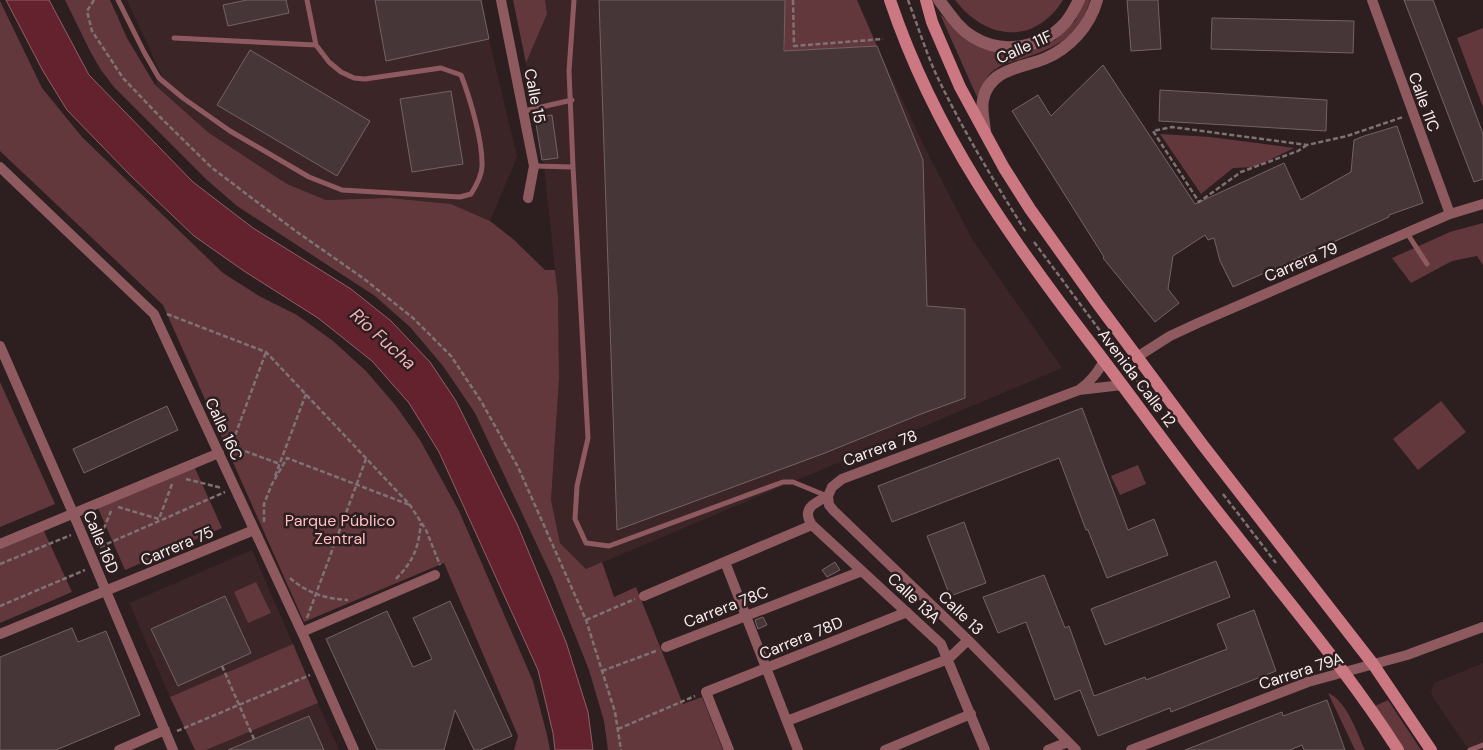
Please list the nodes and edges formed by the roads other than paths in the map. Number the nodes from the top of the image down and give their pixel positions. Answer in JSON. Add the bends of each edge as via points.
{"nodes":[{"id":1,"x":118,"y":0,"type":"edge"},
{"id":2,"x":307,"y":0,"type":"edge"},
{"id":3,"x":501,"y":0,"type":"edge"},
{"id":4,"x":574,"y":0,"type":"edge"},
{"id":5,"x":890,"y":0,"type":"edge"},
{"id":6,"x":926,"y":0,"type":"edge"},
{"id":7,"x":939,"y":0,"type":"edge"},
{"id":8,"x":1079,"y":0,"type":"edge"},
{"id":9,"x":1097,"y":0,"type":"edge"},
{"id":10,"x":1372,"y":0,"type":"edge"},
{"id":11,"x":174,"y":38,"type":"dead end"},
{"id":12,"x":316,"y":45,"type":"junction"},
{"id":13,"x":572,"y":100,"type":"junction"},
{"id":14,"x":523,"y":111,"type":"junction"},
{"id":15,"x":984,"y":131,"type":"junction"},
{"id":16,"x":534,"y":166,"type":"junction"},
{"id":17,"x":0,"y":167,"type":"edge"},
{"id":18,"x":573,"y":167,"type":"junction"},
{"id":19,"x":528,"y":198,"type":"dead end"},
{"id":20,"x":1483,"y":204,"type":"edge"},
{"id":21,"x":1450,"y":214,"type":"junction"},
{"id":22,"x":1407,"y":233,"type":"junction"},
{"id":23,"x":1427,"y":264,"type":"dead end"},
{"id":24,"x":1,"y":353,"type":"edge"},
{"id":25,"x":1137,"y":357,"type":"junction"},
{"id":26,"x":1104,"y":360,"type":"junction"},
{"id":27,"x":1122,"y":385,"type":"junction"},
{"id":28,"x":1079,"y":390,"type":"junction"},
{"id":29,"x":224,"y":453,"type":"junction"},
{"id":30,"x":828,"y":496,"type":"junction"},
{"id":31,"x":73,"y":513,"type":"junction"},
{"id":32,"x":812,"y":525,"type":"junction"},
{"id":33,"x":259,"y":528,"type":"junction"},
{"id":34,"x":0,"y":544,"type":"edge"},
{"id":35,"x":725,"y":562,"type":"junction"},
{"id":36,"x":438,"y":571,"type":"road end"},
{"id":37,"x":862,"y":571,"type":"junction"},
{"id":38,"x":106,"y":592,"type":"junction"},
{"id":39,"x":644,"y":596,"type":"road end"},
{"id":40,"x":907,"y":612,"type":"junction"},
{"id":41,"x":746,"y":616,"type":"junction"},
{"id":42,"x":1483,"y":627,"type":"edge"},
{"id":43,"x":302,"y":632,"type":"junction"},
{"id":44,"x":0,"y":634,"type":"edge"},
{"id":45,"x":968,"y":640,"type":"junction"},
{"id":46,"x":666,"y":646,"type":"road end"},
{"id":47,"x":948,"y":659,"type":"junction"},
{"id":48,"x":1373,"y":664,"type":"junction"},
{"id":49,"x":766,"y":668,"type":"junction"},
{"id":50,"x":1343,"y":672,"type":"junction"},
{"id":51,"x":971,"y":714,"type":"junction"},
{"id":52,"x":787,"y":721,"type":"junction"},
{"id":53,"x":165,"y":730,"type":"junction"},
{"id":54,"x":1068,"y":742,"type":"junction"},
{"id":55,"x":1483,"y":745,"type":"edge"},
{"id":56,"x":1051,"y":749,"type":"edge"},
{"id":57,"x":118,"y":750,"type":"edge"},
{"id":58,"x":173,"y":750,"type":"edge"},
{"id":59,"x":354,"y":750,"type":"edge"},
{"id":60,"x":729,"y":750,"type":"edge"},
{"id":61,"x":798,"y":750,"type":"edge"},
{"id":62,"x":884,"y":750,"type":"edge"},
{"id":63,"x":985,"y":750,"type":"edge"},
{"id":64,"x":1076,"y":750,"type":"edge"},
{"id":65,"x":1131,"y":750,"type":"edge"},
{"id":66,"x":1398,"y":750,"type":"edge"},
{"id":67,"x":1431,"y":750,"type":"edge"},
{"id":68,"x":1470,"y":750,"type":"edge"}],
"edges":[{"from":1,"to":12,"type":"lane","via":[[159,78],[230,131],[309,177],[342,190],[460,197],[471,194],[482,166],[481,150],[470,98],[461,75],[441,68],[354,78],[329,62]]},
{"from":2,"to":12,"type":"lane"},
{"from":3,"to":14,"type":"street","name":"Calle 15"},
{"from":4,"to":13,"type":"lane","via":[[569,70]]},
{"from":5,"to":26,"type":"main road","name":"Avenida Calle 12","via":[[921,79],[966,166],[1032,266]]},
{"from":6,"to":15,"type":"main road","name":"Avenida Calle 12","via":[[949,65]]},
{"from":7,"to":8,"type":"street","name":"Calle 11F","via":[[959,26],[973,37],[1007,48],[1038,42],[1052,35],[1065,24]]},
{"from":9,"to":15,"type":"street","name":"Calle 11F","via":[[1078,35],[1064,47],[1044,59],[1007,70],[996,79],[983,100]]},
{"from":10,"to":21,"type":"street","name":"Calle 11C"},
{"from":11,"to":12,"type":"lane"},
{"from":13,"to":14,"type":"lane"},
{"from":13,"to":18,"type":"lane"},
{"from":14,"to":16,"type":"street","name":"Calle 15"},
{"from":15,"to":25,"type":"main road","name":"Avenida Calle 12","via":[[1030,209]]},
{"from":16,"to":18,"type":"lane"},
{"from":16,"to":19,"type":"street","name":"Calle 15"},
{"from":17,"to":29,"type":"street","name":"Calle 16C","via":[[154,314]]},
{"from":18,"to":30,"type":"lane","via":[[588,438],[577,486],[575,519],[586,543],[609,546],[783,482],[793,482]]},
{"from":20,"to":21,"type":"street","name":"Carrera 79"},
{"from":21,"to":22,"type":"street","name":"Carrera 79"},
{"from":22,"to":23,"type":"lane"},
{"from":22,"to":25,"type":"street","name":"Carrera 79","via":[[1183,329]]},
{"from":24,"to":31,"type":"street","name":"Calle 16D"},
{"from":25,"to":48,"type":"main road","name":"Avenida Calle 12"},
{"from":26,"to":27,"type":"main road","name":"Avenida Calle 12"},
{"from":26,"to":28,"type":"street","name":"Carrera 78","via":[[1093,378]]},
{"from":27,"to":28,"type":"street","name":"Carrera 78"},
{"from":27,"to":50,"type":"main road","name":"Avenida Calle 12"},
{"from":28,"to":30,"type":"street","name":"Carrera 78","via":[[842,479],[832,486]]},
{"from":29,"to":31,"type":"street"},
{"from":29,"to":33,"type":"street","name":"Calle 16C"},
{"from":30,"to":32,"type":"street","via":[[815,502],[808,511],[807,518]]},
{"from":30,"to":45,"type":"street","name":"Calle 13","via":[[834,511]]},
{"from":31,"to":34,"type":"street"},
{"from":31,"to":38,"type":"street","name":"Calle 16D"},
{"from":32,"to":35,"type":"street"},
{"from":32,"to":37,"type":"street","name":"Calle 13A"},
{"from":33,"to":38,"type":"street","name":"Carrera 75"},
{"from":33,"to":43,"type":"street","name":"Calle 16C"},
{"from":35,"to":39,"type":"street"},
{"from":35,"to":41,"type":"street"},
{"from":36,"to":43,"type":"street"},
{"from":37,"to":40,"type":"street","name":"Calle 13A"},
{"from":37,"to":41,"type":"street","name":"Carrera 78C"},
{"from":38,"to":44,"type":"street","name":"Carrera 75"},
{"from":38,"to":53,"type":"street","name":"Calle 16D"},
{"from":40,"to":47,"type":"street","name":"Calle 13A","via":[[941,644]]},
{"from":40,"to":49,"type":"street","name":"Carrera 78D"},
{"from":41,"to":46,"type":"street","name":"Carrera 78C"},
{"from":41,"to":49,"type":"street"},
{"from":42,"to":48,"type":"street","name":"Carrera 79A"},
{"from":43,"to":59,"type":"street","name":"Calle 16C"},
{"from":45,"to":47,"type":"street"},
{"from":45,"to":54,"type":"street","name":"Calle 13"},
{"from":47,"to":51,"type":"street","name":"Calle 13A"},
{"from":47,"to":52,"type":"street"},
{"from":48,"to":50,"type":"street","name":"Carrera 79A"},
{"from":48,"to":67,"type":"main road","name":"Avenida Calle 12"},
{"from":49,"to":52,"type":"street"},
{"from":49,"to":60,"type":"street","name":"Carrera 78D","via":[[706,692]]},
{"from":50,"to":65,"type":"street","name":"Carrera 79A","via":[[1308,682]]},
{"from":50,"to":66,"type":"main road","name":"Avenida Calle 12"},
{"from":51,"to":62,"type":"street"},
{"from":51,"to":63,"type":"street","name":"Calle 13A"},
{"from":52,"to":61,"type":"street"},
{"from":53,"to":57,"type":"street"},
{"from":53,"to":58,"type":"street","name":"Calle 16D"},
{"from":54,"to":56,"type":"street"},
{"from":54,"to":64,"type":"street","name":"Calle 13"},
{"from":55,"to":68,"type":"lane"}]}
